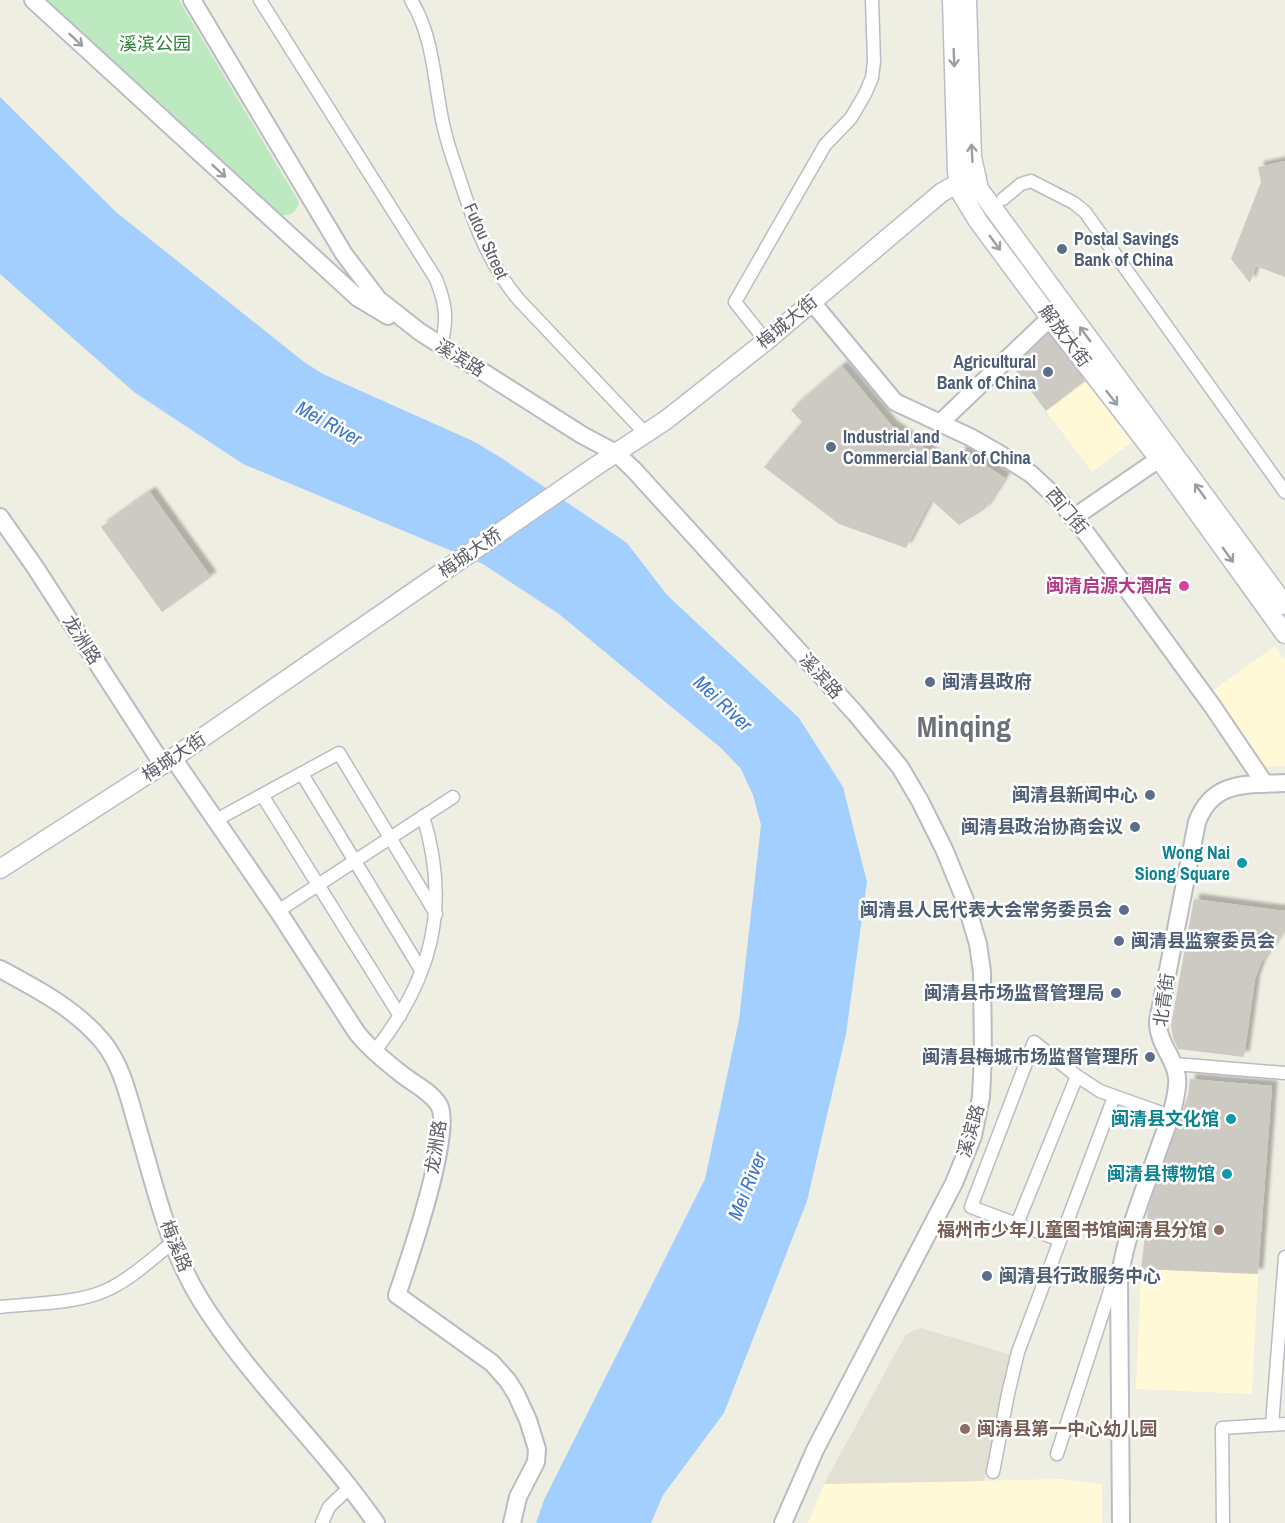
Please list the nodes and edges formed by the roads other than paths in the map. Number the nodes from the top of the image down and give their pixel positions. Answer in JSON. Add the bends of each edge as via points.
{"nodes":[{"id":1,"x":33,"y":0,"type":"edge"},
{"id":2,"x":192,"y":0,"type":"edge"},
{"id":3,"x":260,"y":0,"type":"edge"},
{"id":4,"x":411,"y":0,"type":"edge"},
{"id":5,"x":872,"y":0,"type":"edge"},
{"id":6,"x":952,"y":0,"type":"edge"},
{"id":7,"x":967,"y":0,"type":"edge"},
{"id":8,"x":967,"y":182,"type":"junction"},
{"id":9,"x":1003,"y":199,"type":"dead end"},
{"id":10,"x":811,"y":301,"type":"junction"},
{"id":11,"x":1050,"y":318,"type":"junction"},
{"id":12,"x":420,"y":333,"type":"junction"},
{"id":13,"x":766,"y":341,"type":"junction"},
{"id":14,"x":441,"y":346,"type":"junction"},
{"id":15,"x":940,"y":423,"type":"junction"},
{"id":16,"x":646,"y":434,"type":"junction"},
{"id":17,"x":616,"y":453,"type":"junction"},
{"id":18,"x":1159,"y":459,"type":"junction"},
{"id":19,"x":596,"y":466,"type":"joint"},
{"id":20,"x":1285,"y":492,"type":"edge"},
{"id":21,"x":0,"y":517,"type":"edge"},
{"id":22,"x":1073,"y":518,"type":"junction"},
{"id":23,"x":1285,"y":605,"type":"edge"},
{"id":24,"x":1285,"y":634,"type":"edge"},
{"id":25,"x":345,"y":640,"type":"joint"},
{"id":26,"x":168,"y":762,"type":"junction"},
{"id":27,"x":302,"y":774,"type":"junction"},
{"id":28,"x":1285,"y":783,"type":"edge"},
{"id":29,"x":1265,"y":784,"type":"junction"},
{"id":30,"x":261,"y":795,"type":"junction"},
{"id":31,"x":453,"y":797,"type":"dead end"},
{"id":32,"x":423,"y":816,"type":"junction"},
{"id":33,"x":216,"y":820,"type":"junction"},
{"id":34,"x":391,"y":837,"type":"junction"},
{"id":35,"x":355,"y":860,"type":"junction"},
{"id":36,"x":0,"y":869,"type":"edge"},
{"id":37,"x":317,"y":885,"type":"junction"},
{"id":38,"x":278,"y":911,"type":"junction"},
{"id":39,"x":436,"y":914,"type":"junction"},
{"id":40,"x":0,"y":969,"type":"edge"},
{"id":41,"x":422,"y":970,"type":"junction"},
{"id":42,"x":400,"y":1016,"type":"junction"},
{"id":43,"x":374,"y":1052,"type":"junction"},
{"id":44,"x":1175,"y":1064,"type":"junction"},
{"id":45,"x":1285,"y":1073,"type":"edge"},
{"id":46,"x":1077,"y":1076,"type":"junction"},
{"id":47,"x":1113,"y":1097,"type":"junction"},
{"id":48,"x":1170,"y":1116,"type":"junction"},
{"id":49,"x":1017,"y":1224,"type":"junction"},
{"id":50,"x":1060,"y":1240,"type":"junction"},
{"id":51,"x":172,"y":1243,"type":"junction"},
{"id":52,"x":1125,"y":1245,"type":"junction"},
{"id":53,"x":1285,"y":1257,"type":"edge"},
{"id":54,"x":0,"y":1307,"type":"edge"},
{"id":55,"x":1285,"y":1424,"type":"edge"},
{"id":56,"x":1272,"y":1425,"type":"junction"},
{"id":57,"x":1057,"y":1454,"type":"dead end"},
{"id":58,"x":993,"y":1472,"type":"dead end"},
{"id":59,"x":350,"y":1487,"type":"junction"},
{"id":60,"x":322,"y":1523,"type":"edge"},
{"id":61,"x":376,"y":1523,"type":"edge"},
{"id":62,"x":512,"y":1523,"type":"edge"},
{"id":63,"x":783,"y":1523,"type":"edge"},
{"id":64,"x":1121,"y":1523,"type":"edge"},
{"id":65,"x":1223,"y":1523,"type":"edge"}],
"edges":[{"from":1,"to":12,"type":"street","one_way":true,"via":[[358,298]]},
{"from":2,"to":12,"type":"street","name":"溪滨路","via":[[351,263],[378,299]]},
{"from":3,"to":14,"type":"street","via":[[436,279],[446,310]]},
{"from":4,"to":16,"type":"street","name":"Futou Street","via":[[421,15],[447,140],[469,209],[492,262],[519,300]]},
{"from":5,"to":13,"type":"street","via":[[874,61],[865,94],[852,118],[825,145],[735,302]]},
{"from":6,"to":8,"type":"main road","name":"解放大街","one_way":true},
{"from":8,"to":7,"type":"main road","name":"解放大街","one_way":true,"via":[[972,157]]},
{"from":8,"to":10,"type":"main road","name":"梅城大街","via":[[941,193]]},
{"from":8,"to":11,"type":"main road","name":"解放大街","one_way":true,"via":[[961,193],[972,212]]},
{"from":23,"to":8,"type":"main road","name":"解放大街","one_way":true,"via":[[979,189]]},
{"from":9,"to":20,"type":"street","via":[[1031,181],[1085,212]]},
{"from":10,"to":13,"type":"main road","name":"梅城大街"},
{"from":10,"to":15,"type":"street","name":"西门街","via":[[895,402]]},
{"from":11,"to":15,"type":"street"},
{"from":11,"to":18,"type":"main road","name":"解放大街","one_way":true},
{"from":12,"to":14,"type":"street","name":"溪滨路"},
{"from":13,"to":16,"type":"main road","name":"梅城大街"},
{"from":14,"to":17,"type":"street","name":"溪滨路"},
{"from":15,"to":22,"type":"street","name":"西门街","via":[[1031,474]]},
{"from":16,"to":17,"type":"main road","name":"梅城大街"},
{"from":17,"to":19,"type":"main road","name":"梅城大街"},
{"from":17,"to":63,"type":"street","name":"溪滨路","via":[[900,767],[944,849],[978,944],[983,1055],[981,1097],[973,1136],[939,1213],[815,1450]]},
{"from":18,"to":22,"type":"street"},
{"from":18,"to":24,"type":"main road","name":"解放大街","one_way":true},
{"from":19,"to":25,"type":"main road","name":"梅城大桥"},
{"from":21,"to":26,"type":"street","name":"龙洲路"},
{"from":22,"to":29,"type":"street","name":"西门街"},
{"from":25,"to":26,"type":"main road","name":"梅城大街"},
{"from":26,"to":33,"type":"street","name":"龙洲路"},
{"from":26,"to":36,"type":"main road","name":"梅城大街"},
{"from":27,"to":30,"type":"street"},
{"from":27,"to":34,"type":"street","via":[[339,753]]},
{"from":27,"to":35,"type":"street"},
{"from":28,"to":29,"type":"street","name":"北青街"},
{"from":29,"to":44,"type":"street","name":"北青街","via":[[1218,792],[1208,800],[1197,822],[1158,1021],[1160,1040]]},
{"from":30,"to":33,"type":"street"},
{"from":30,"to":37,"type":"street"},
{"from":31,"to":32,"type":"street"},
{"from":32,"to":34,"type":"street"},
{"from":32,"to":39,"type":"street","via":[[434,860]]},
{"from":33,"to":38,"type":"street","name":"龙洲路"},
{"from":34,"to":35,"type":"street"},
{"from":34,"to":39,"type":"street"},
{"from":35,"to":37,"type":"street"},
{"from":35,"to":41,"type":"street"},
{"from":37,"to":38,"type":"street"},
{"from":37,"to":42,"type":"street"},
{"from":38,"to":43,"type":"street","name":"龙洲路","via":[[357,1033]]},
{"from":39,"to":41,"type":"street"},
{"from":40,"to":51,"type":"street","name":"梅溪路","via":[[64,1007],[111,1053],[124,1083]]},
{"from":41,"to":42,"type":"street"},
{"from":42,"to":43,"type":"street"},
{"from":43,"to":62,"type":"street","name":"龙洲路","via":[[432,1096],[443,1115],[438,1152],[397,1295],[492,1363],[516,1394],[537,1449],[536,1462],[518,1497]]},
{"from":44,"to":45,"type":"street"},
{"from":44,"to":48,"type":"street","name":"北青街","via":[[1178,1085]]},
{"from":46,"to":47,"type":"street"},
{"from":46,"to":49,"type":"street"},
{"from":46,"to":49,"type":"street","via":[[1034,1042],[971,1207]]},
{"from":47,"to":48,"type":"street"},
{"from":47,"to":50,"type":"street"},
{"from":48,"to":52,"type":"street","name":"北青街"},
{"from":49,"to":50,"type":"street"},
{"from":50,"to":58,"type":"street","via":[[1014,1365]]},
{"from":51,"to":54,"type":"street","via":[[98,1294]]},
{"from":51,"to":59,"type":"street","name":"梅溪路","via":[[199,1297],[233,1348]]},
{"from":52,"to":57,"type":"street"},
{"from":52,"to":64,"type":"street","name":"北青街","via":[[1118,1301]]},
{"from":53,"to":56,"type":"street"},
{"from":55,"to":56,"type":"street"},
{"from":56,"to":65,"type":"street","via":[[1222,1428]]},
{"from":59,"to":60,"type":"street","via":[[329,1507]]},
{"from":59,"to":61,"type":"street","name":"梅溪路"}]}
